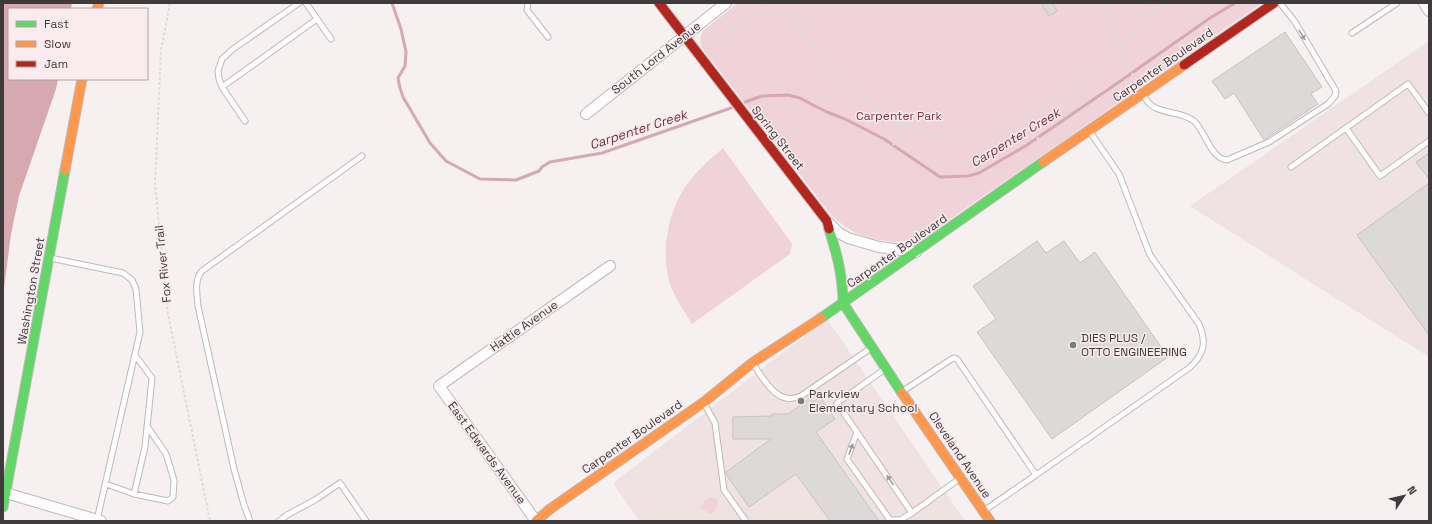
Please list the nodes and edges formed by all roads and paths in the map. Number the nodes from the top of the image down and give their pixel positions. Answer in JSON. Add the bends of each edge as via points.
{"nodes":[{"id":1,"x":170,"y":3,"type":"edge"},
{"id":2,"x":299,"y":3,"type":"edge"},
{"id":3,"x":306,"y":3,"type":"edge"},
{"id":4,"x":528,"y":3,"type":"edge"},
{"id":5,"x":659,"y":3,"type":"edge"},
{"id":6,"x":726,"y":3,"type":"edge"},
{"id":7,"x":778,"y":3,"type":"edge"},
{"id":8,"x":789,"y":3,"type":"edge"},
{"id":9,"x":1106,"y":3,"type":"edge"},
{"id":10,"x":1165,"y":3,"type":"edge"},
{"id":11,"x":1274,"y":3,"type":"edge"},
{"id":12,"x":1280,"y":3,"type":"edge"},
{"id":13,"x":1397,"y":3,"type":"edge"},
{"id":14,"x":1424,"y":3,"type":"edge"},
{"id":15,"x":1148,"y":6,"type":"dead end"},
{"id":16,"x":1429,"y":11,"type":"edge"},
{"id":17,"x":1153,"y":12,"type":"junction"},
{"id":18,"x":317,"y":19,"type":"junction"},
{"id":19,"x":1352,"y":33,"type":"dead end"},
{"id":20,"x":684,"y":36,"type":"junction"},
{"id":21,"x":548,"y":37,"type":"dead end"},
{"id":22,"x":330,"y":39,"type":"dead end"},
{"id":23,"x":1120,"y":47,"type":"junction"},
{"id":24,"x":704,"y":49,"type":"dead end"},
{"id":25,"x":1136,"y":78,"type":"dead end"},
{"id":26,"x":82,"y":80,"type":"edge"},
{"id":27,"x":222,"y":87,"type":"junction"},
{"id":28,"x":1143,"y":94,"type":"junction"},
{"id":29,"x":1429,"y":113,"type":"edge"},
{"id":30,"x":586,"y":114,"type":"dead end"},
{"id":31,"x":1024,"y":116,"type":"junction"},
{"id":32,"x":245,"y":121,"type":"dead end"},
{"id":33,"x":906,"y":124,"type":"junction"},
{"id":34,"x":1346,"y":128,"type":"junction"},
{"id":35,"x":1089,"y":130,"type":"junction"},
{"id":36,"x":1429,"y":141,"type":"edge"},
{"id":37,"x":1042,"y":145,"type":"dead end"},
{"id":38,"x":888,"y":154,"type":"dead end"},
{"id":39,"x":362,"y":156,"type":"dead end"},
{"id":40,"x":1291,"y":167,"type":"dead end"},
{"id":41,"x":827,"y":221,"type":"junction"},
{"id":42,"x":916,"y":252,"type":"junction"},
{"id":43,"x":49,"y":258,"type":"junction"},
{"id":44,"x":610,"y":266,"type":"dead end"},
{"id":45,"x":843,"y":303,"type":"junction"},
{"id":46,"x":872,"y":347,"type":"junction"},
{"id":47,"x":135,"y":355,"type":"junction"},
{"id":48,"x":752,"y":363,"type":"junction"},
{"id":49,"x":886,"y":368,"type":"junction"},
{"id":50,"x":439,"y":386,"type":"joint"},
{"id":51,"x":902,"y":391,"type":"junction"},
{"id":52,"x":704,"y":402,"type":"junction"},
{"id":53,"x":147,"y":426,"type":"junction"},
{"id":54,"x":857,"y":432,"type":"junction"},
{"id":55,"x":1036,"y":475,"type":"junction"},
{"id":56,"x":960,"y":478,"type":"junction"},
{"id":57,"x":106,"y":484,"type":"junction"},
{"id":58,"x":6,"y":493,"type":"junction"},
{"id":59,"x":134,"y":494,"type":"junction"},
{"id":60,"x":3,"y":507,"type":"edge"},
{"id":61,"x":984,"y":512,"type":"junction"},
{"id":62,"x":912,"y":513,"type":"junction"},
{"id":63,"x":99,"y":520,"type":"edge"},
{"id":64,"x":210,"y":521,"type":"edge"},
{"id":65,"x":250,"y":521,"type":"edge"},
{"id":66,"x":279,"y":521,"type":"edge"},
{"id":67,"x":366,"y":521,"type":"edge"},
{"id":68,"x":536,"y":521,"type":"edge"},
{"id":69,"x":746,"y":521,"type":"edge"},
{"id":70,"x":990,"y":521,"type":"edge"}],
"edges":[{"from":1,"to":64,"type":"path","name":"Fox River Trail","via":[[161,51],[155,184],[168,314]]},
{"from":2,"to":27,"type":"lane","via":[[222,59],[218,71]]},
{"from":3,"to":18,"type":"lane"},
{"from":4,"to":21,"type":"lane","via":[[527,10]]},
{"from":5,"to":20,"type":"street","name":"Spring Street"},
{"from":6,"to":20,"type":"street","name":"South Lord Avenue"},
{"from":7,"to":24,"type":"path","via":[[756,14]]},
{"from":8,"to":33,"type":"path","via":[[795,21],[832,69],[864,98]]},
{"from":9,"to":23,"type":"path"},
{"from":10,"to":17,"type":"path"},
{"from":11,"to":28,"type":"street","name":"Carpenter Boulevard"},
{"from":12,"to":28,"type":"lane","one_way":true,"via":[[1295,22],[1336,91],[1328,104],[1270,142],[1223,160],[1216,155],[1190,118],[1155,108]]},
{"from":13,"to":19,"type":"lane"},
{"from":14,"to":16,"type":"street"},
{"from":15,"to":17,"type":"path"},
{"from":17,"to":23,"type":"path"},
{"from":18,"to":22,"type":"lane"},
{"from":18,"to":27,"type":"lane"},
{"from":20,"to":30,"type":"street","name":"South Lord Avenue"},
{"from":20,"to":41,"type":"street","name":"Spring Street"},
{"from":23,"to":25,"type":"path"},
{"from":23,"to":31,"type":"path","via":[[1078,83]]},
{"from":26,"to":43,"type":"street","name":"Washington Street"},
{"from":27,"to":32,"type":"lane"},
{"from":28,"to":35,"type":"street","name":"Carpenter Boulevard"},
{"from":29,"to":34,"type":"lane","via":[[1408,84]]},
{"from":31,"to":33,"type":"path","via":[[983,134],[961,138],[945,138]]},
{"from":31,"to":37,"type":"path"},
{"from":33,"to":38,"type":"path"},
{"from":34,"to":36,"type":"lane","via":[[1380,176]]},
{"from":34,"to":40,"type":"lane"},
{"from":35,"to":42,"type":"street","name":"Carpenter Boulevard"},
{"from":35,"to":55,"type":"lane","via":[[1119,174],[1150,254],[1199,324],[1204,342],[1202,353],[1189,368]]},
{"from":39,"to":65,"type":"lane","via":[[202,271],[198,277],[198,306],[234,469]]},
{"from":41,"to":42,"type":"street","via":[[848,238]]},
{"from":41,"to":45,"type":"street","name":"Spring Street","via":[[838,258]]},
{"from":42,"to":45,"type":"street","name":"Carpenter Boulevard"},
{"from":43,"to":47,"type":"lane","via":[[123,273],[132,280],[136,289],[140,332]]},
{"from":43,"to":58,"type":"street","name":"Washington Street"},
{"from":44,"to":50,"type":"street","name":"Hattie Avenue"},
{"from":45,"to":46,"type":"street","name":"Cleveland Avenue"},
{"from":45,"to":48,"type":"street","name":"Carpenter Boulevard"},
{"from":46,"to":48,"type":"lane","via":[[800,396],[790,399],[776,394]]},
{"from":46,"to":49,"type":"street","name":"Cleveland Avenue"},
{"from":47,"to":53,"type":"lane","via":[[152,378]]},
{"from":47,"to":57,"type":"lane"},
{"from":48,"to":52,"type":"street","name":"Carpenter Boulevard"},
{"from":49,"to":51,"type":"street","name":"Cleveland Avenue"},
{"from":49,"to":54,"type":"lane","via":[[837,403]]},
{"from":50,"to":68,"type":"street","name":"East Edwards Avenue"},
{"from":51,"to":55,"type":"lane","via":[[950,360],[958,359]]},
{"from":51,"to":56,"type":"street","name":"Cleveland Avenue"},
{"from":52,"to":68,"type":"street","name":"Carpenter Boulevard"},
{"from":52,"to":69,"type":"lane","via":[[715,423],[724,490]]},
{"from":53,"to":59,"type":"lane"},
{"from":53,"to":59,"type":"lane","via":[[166,454],[174,480],[173,497],[168,501],[161,501]]},
{"from":62,"to":54,"type":"lane","one_way":true},
{"from":62,"to":54,"type":"lane","one_way":true,"via":[[900,520],[890,520],[847,459]]},
{"from":55,"to":61,"type":"lane"},
{"from":56,"to":61,"type":"street","name":"Cleveland Avenue"},
{"from":56,"to":62,"type":"lane"},
{"from":57,"to":59,"type":"lane"},
{"from":57,"to":63,"type":"lane"},
{"from":58,"to":60,"type":"street","name":"Washington Street"},
{"from":58,"to":63,"type":"street"},
{"from":61,"to":70,"type":"street","name":"Cleveland Avenue"},
{"from":66,"to":67,"type":"lane","via":[[340,483]]}]}
